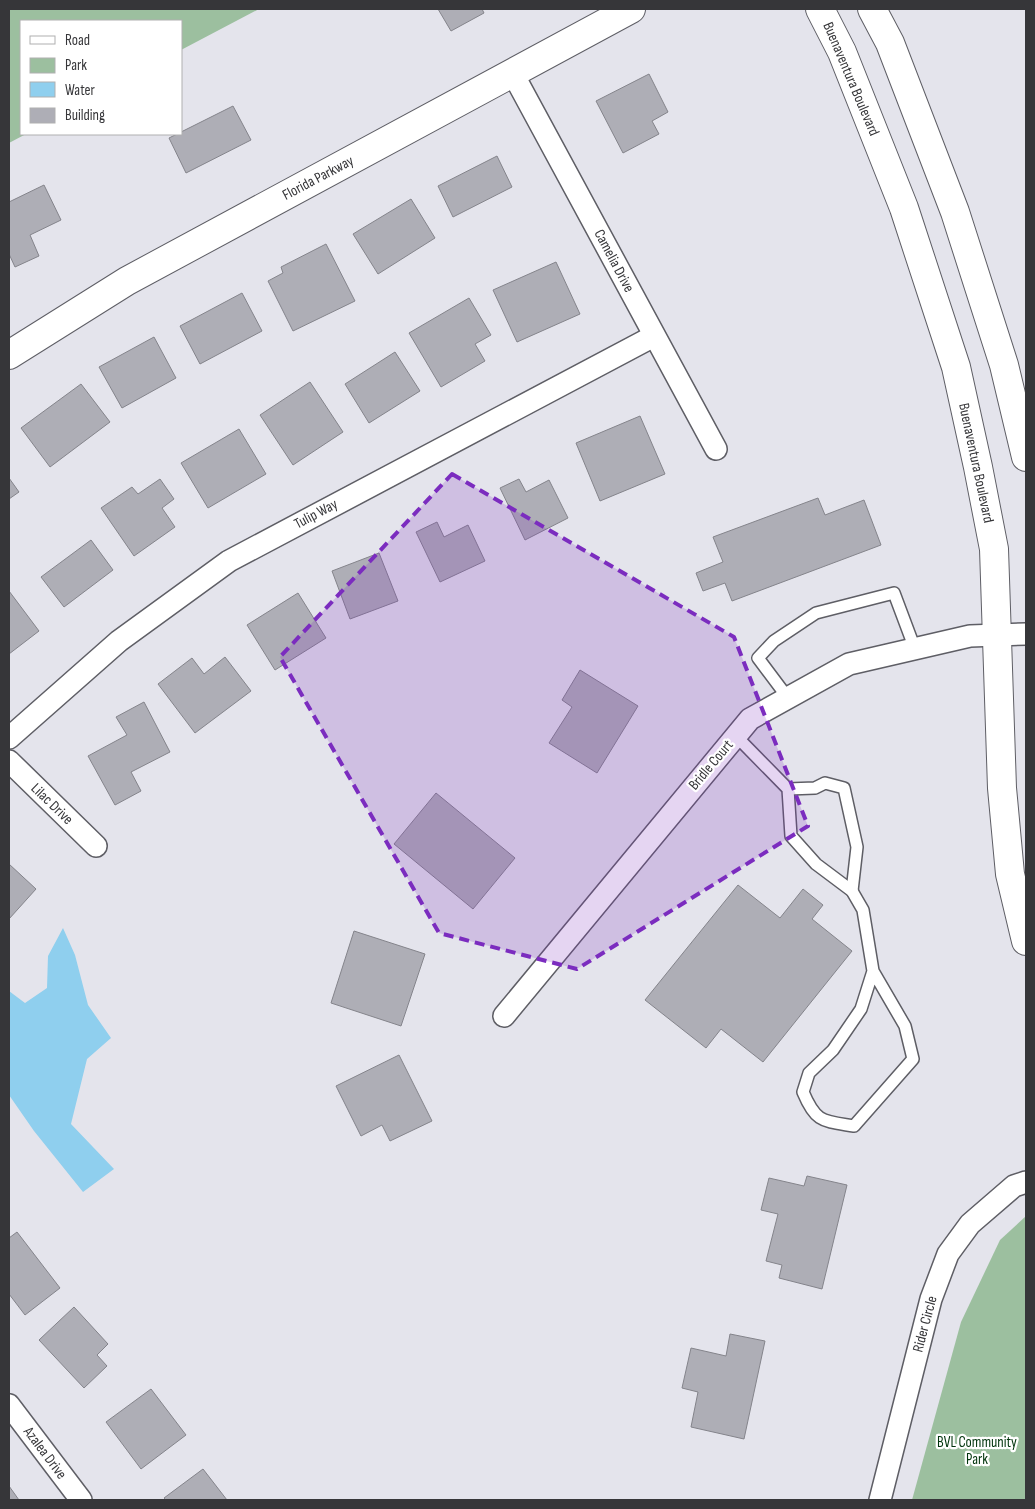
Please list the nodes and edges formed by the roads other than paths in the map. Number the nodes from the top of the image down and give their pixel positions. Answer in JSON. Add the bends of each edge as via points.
{"nodes":[{"id":1,"x":631,"y":9,"type":"edge"},
{"id":2,"x":820,"y":9,"type":"edge"},
{"id":3,"x":872,"y":9,"type":"edge"},
{"id":4,"x":512,"y":72,"type":"junction"},
{"id":5,"x":654,"y":336,"type":"junction"},
{"id":6,"x":9,"y":355,"type":"edge"},
{"id":7,"x":716,"y":449,"type":"dead end"},
{"id":8,"x":1026,"y":457,"type":"edge"},
{"id":9,"x":1026,"y":634,"type":"edge"},
{"id":10,"x":998,"y":635,"type":"junction"},
{"id":11,"x":915,"y":649,"type":"junction"},
{"id":12,"x":788,"y":698,"type":"junction"},
{"id":13,"x":736,"y":736,"type":"junction"},
{"id":14,"x":9,"y":738,"type":"edge"},
{"id":15,"x":9,"y":761,"type":"edge"},
{"id":16,"x":788,"y":789,"type":"junction"},
{"id":17,"x":96,"y":846,"type":"dead end"},
{"id":18,"x":852,"y":891,"type":"junction"},
{"id":19,"x":1026,"y":941,"type":"edge"},
{"id":20,"x":873,"y":971,"type":"junction"},
{"id":21,"x":504,"y":1016,"type":"dead end"},
{"id":22,"x":1026,"y":1182,"type":"edge"},
{"id":23,"x":9,"y":1405,"type":"edge"},
{"id":24,"x":81,"y":1500,"type":"edge"},
{"id":25,"x":880,"y":1500,"type":"edge"}],
"edges":[{"from":1,"to":4,"type":"main road","name":"Florida Parkway"},
{"from":2,"to":10,"type":"main road","name":"Buenaventura Boulevard","via":[[842,52],[904,208],[956,367],[994,549]]},
{"from":3,"to":8,"type":"main road","via":[[890,43],[955,212],[1004,365]]},
{"from":4,"to":5,"type":"street","name":"Camelia Drive"},
{"from":4,"to":6,"type":"main road","name":"Florida Parkway","via":[[127,281]]},
{"from":5,"to":7,"type":"street","name":"Camelia Drive"},
{"from":5,"to":14,"type":"street","name":"Tulip Way","via":[[229,560],[119,641]]},
{"from":9,"to":10,"type":"street","name":"Bridle Court"},
{"from":10,"to":11,"type":"street","name":"Bridle Court","via":[[970,636]]},
{"from":10,"to":19,"type":"main road","name":"Buenaventura Boulevard","via":[[1004,807],[1010,874]]},
{"from":11,"to":12,"type":"street","name":"Bridle Court","via":[[849,664]]},
{"from":11,"to":12,"type":"lane","via":[[894,593],[816,613],[774,641],[758,658]]},
{"from":12,"to":13,"type":"street","name":"Bridle Court","via":[[750,719]]},
{"from":13,"to":16,"type":"lane"},
{"from":13,"to":21,"type":"street","name":"Bridle Court"},
{"from":15,"to":17,"type":"street","name":"Lilac Drive"},
{"from":16,"to":18,"type":"lane","via":[[791,836],[816,864]]},
{"from":16,"to":18,"type":"lane","via":[[815,788],[825,784],[844,788],[857,847]]},
{"from":18,"to":20,"type":"lane","via":[[864,910]]},
{"from":20,"to":20,"type":"lane","via":[[861,1009],[833,1050],[809,1073],[803,1092],[811,1111],[826,1122],[854,1126],[913,1059],[905,1026]]},
{"from":22,"to":25,"type":"street","name":"Rider Circle","via":[[1014,1186],[970,1224],[948,1254],[931,1299]]},
{"from":23,"to":24,"type":"street","name":"Azalea Drive"}]}
